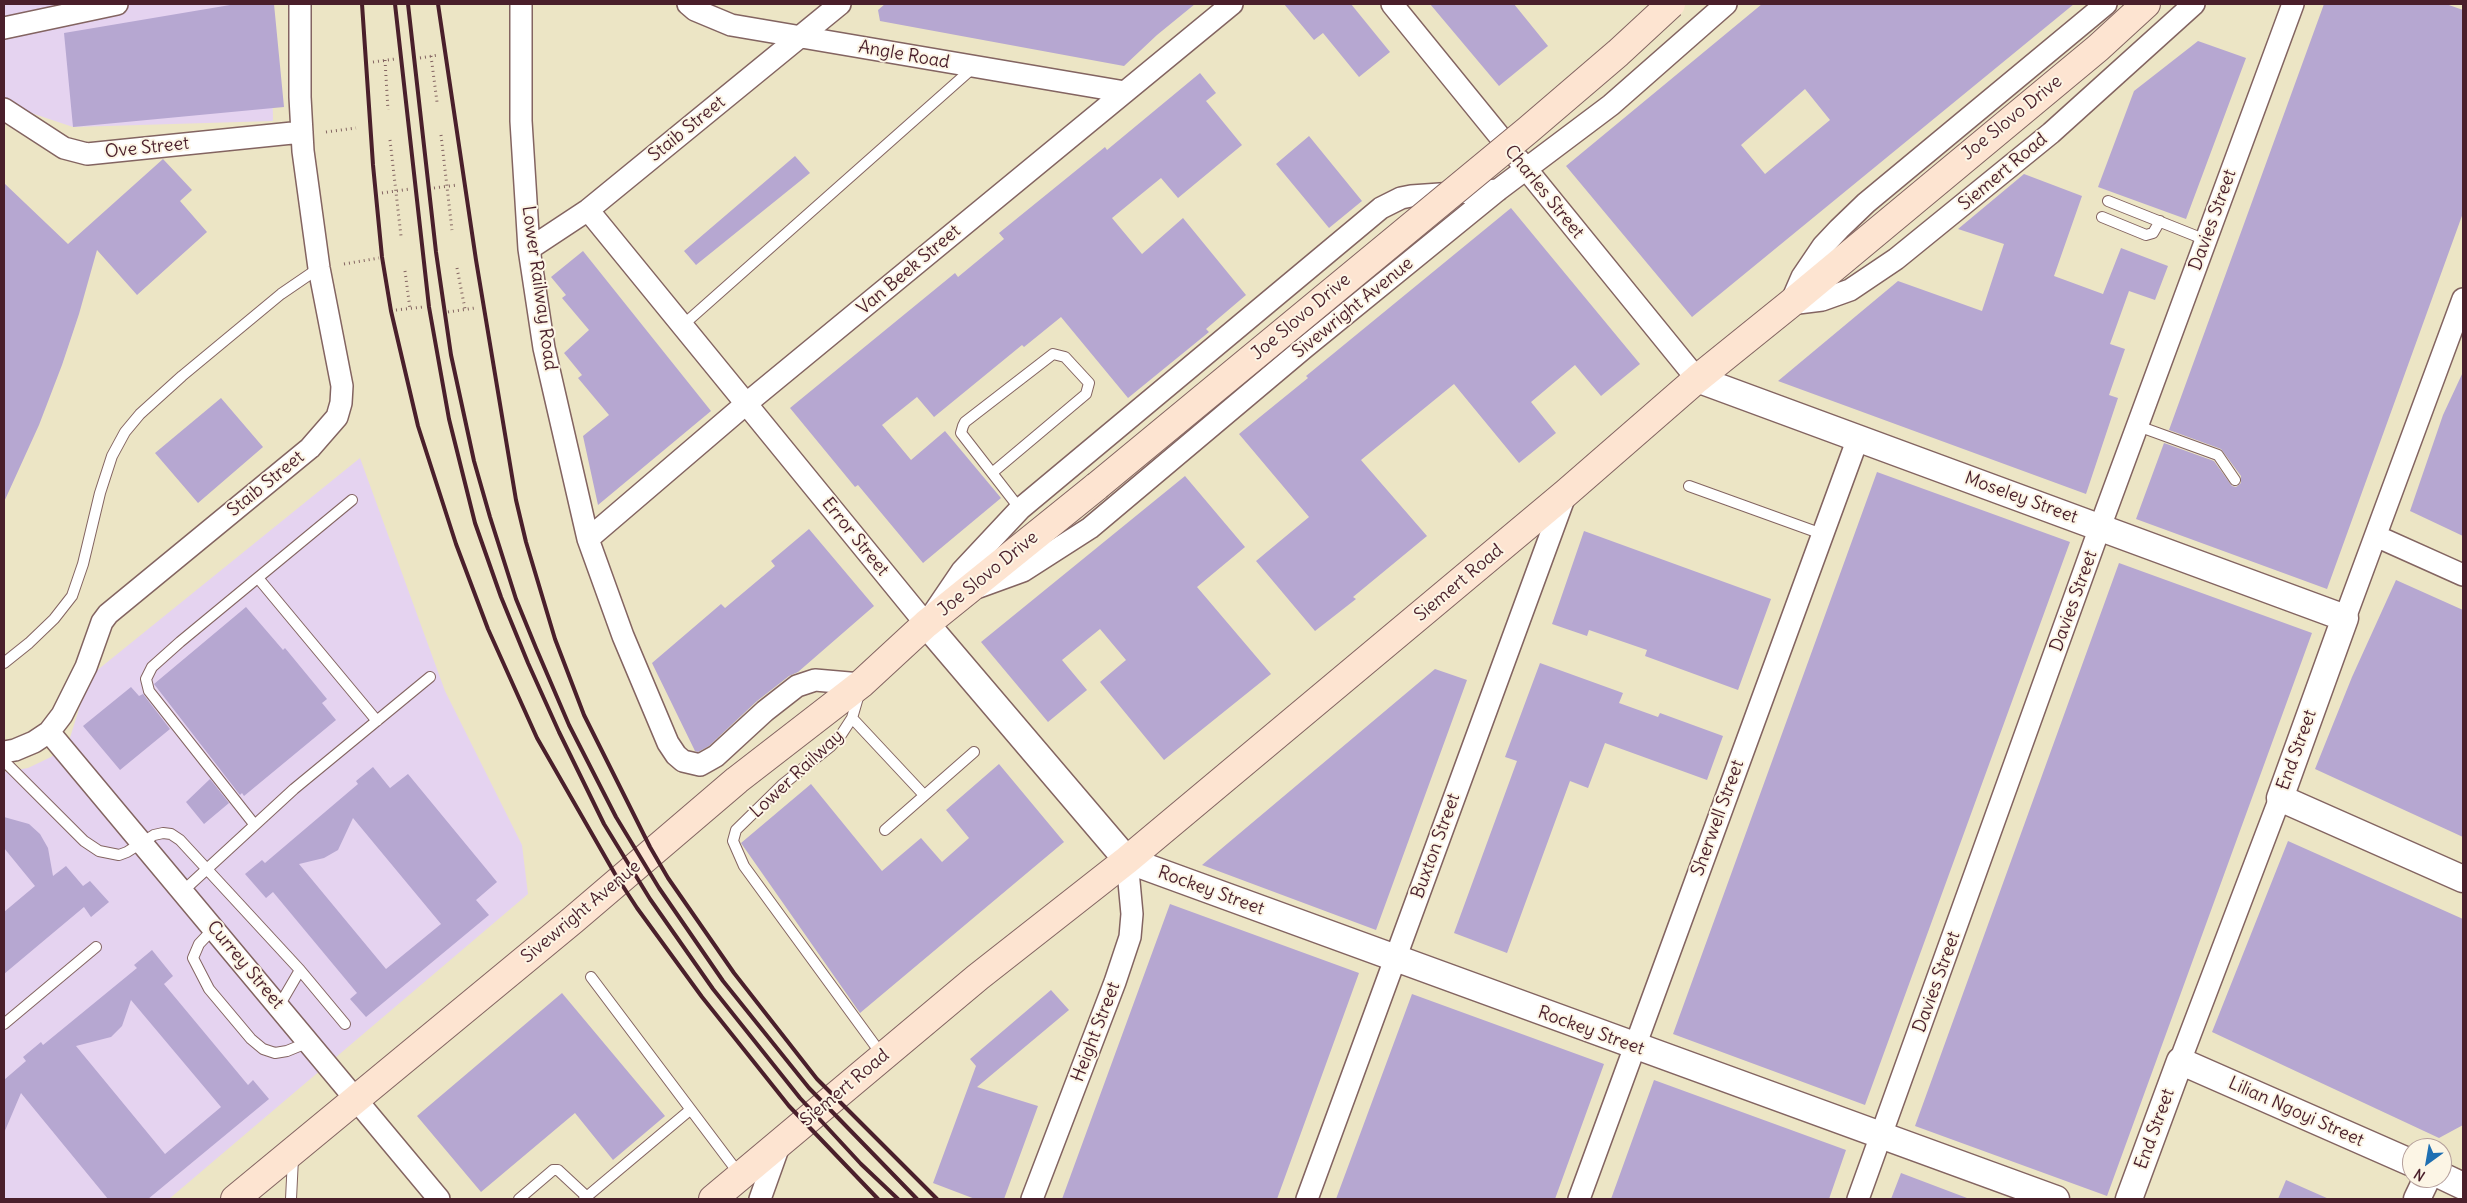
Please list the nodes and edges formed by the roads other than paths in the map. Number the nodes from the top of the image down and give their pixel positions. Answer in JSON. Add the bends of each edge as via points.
{"nodes":[{"id":1,"x":117,"y":4,"type":"edge"},
{"id":2,"x":300,"y":4,"type":"edge"},
{"id":3,"x":521,"y":4,"type":"edge"},
{"id":4,"x":688,"y":4,"type":"edge"},
{"id":5,"x":840,"y":4,"type":"edge"},
{"id":6,"x":1232,"y":4,"type":"edge"},
{"id":7,"x":1392,"y":4,"type":"edge"},
{"id":8,"x":1670,"y":4,"type":"edge"},
{"id":9,"x":1726,"y":4,"type":"edge"},
{"id":10,"x":2106,"y":4,"type":"edge"},
{"id":11,"x":2146,"y":4,"type":"edge"},
{"id":12,"x":2194,"y":4,"type":"edge"},
{"id":13,"x":2293,"y":4,"type":"edge"},
{"id":14,"x":4,"y":28,"type":"edge"},
{"id":15,"x":801,"y":37,"type":"junction"},
{"id":16,"x":974,"y":67,"type":"junction"},
{"id":17,"x":1125,"y":92,"type":"junction"},
{"id":18,"x":4,"y":109,"type":"edge"},
{"id":19,"x":302,"y":132,"type":"junction"},
{"id":20,"x":1525,"y":169,"type":"junction"},
{"id":21,"x":1498,"y":190,"type":"junction"},
{"id":22,"x":2108,"y":201,"type":"dead end"},
{"id":23,"x":588,"y":210,"type":"junction"},
{"id":24,"x":2102,"y":217,"type":"dead end"},
{"id":25,"x":2160,"y":221,"type":"junction"},
{"id":26,"x":1878,"y":231,"type":"joint"},
{"id":27,"x":2206,"y":240,"type":"junction"},
{"id":28,"x":529,"y":249,"type":"junction"},
{"id":29,"x":319,"y":268,"type":"junction"},
{"id":30,"x":2463,"y":299,"type":"edge"},
{"id":31,"x":1790,"y":304,"type":"junction"},
{"id":32,"x":683,"y":325,"type":"junction"},
{"id":33,"x":1697,"y":379,"type":"junction"},
{"id":34,"x":747,"y":403,"type":"junction"},
{"id":35,"x":2138,"y":426,"type":"junction"},
{"id":36,"x":1858,"y":438,"type":"junction"},
{"id":37,"x":992,"y":473,"type":"junction"},
{"id":38,"x":2235,"y":480,"type":"dead end"},
{"id":39,"x":1690,"y":486,"type":"dead end"},
{"id":40,"x":1566,"y":493,"type":"junction"},
{"id":41,"x":352,"y":500,"type":"dead end"},
{"id":42,"x":1020,"y":509,"type":"junction"},
{"id":43,"x":2100,"y":528,"type":"junction"},
{"id":44,"x":1822,"y":534,"type":"junction"},
{"id":45,"x":2376,"y":536,"type":"junction"},
{"id":46,"x":588,"y":539,"type":"junction"},
{"id":47,"x":2463,"y":575,"type":"edge"},
{"id":48,"x":258,"y":578,"type":"junction"},
{"id":49,"x":967,"y":591,"type":"junction"},
{"id":50,"x":2345,"y":618,"type":"junction"},
{"id":51,"x":926,"y":624,"type":"junction"},
{"id":52,"x":4,"y":663,"type":"edge"},
{"id":53,"x":430,"y":677,"type":"dead end"},
{"id":54,"x":861,"y":684,"type":"junction"},
{"id":55,"x":852,"y":718,"type":"junction"},
{"id":56,"x":377,"y":721,"type":"junction"},
{"id":57,"x":49,"y":732,"type":"junction"},
{"id":58,"x":4,"y":752,"type":"edge"},
{"id":59,"x":974,"y":752,"type":"dead end"},
{"id":60,"x":4,"y":761,"type":"edge"},
{"id":61,"x":924,"y":795,"type":"junction"},
{"id":62,"x":2280,"y":798,"type":"junction"},
{"id":63,"x":254,"y":824,"type":"junction"},
{"id":64,"x":885,"y":830,"type":"dead end"},
{"id":65,"x":142,"y":843,"type":"junction"},
{"id":66,"x":1127,"y":860,"type":"junction"},
{"id":67,"x":208,"y":869,"type":"junction"},
{"id":68,"x":2463,"y":878,"type":"edge"},
{"id":69,"x":183,"y":891,"type":"junction"},
{"id":70,"x":214,"y":928,"type":"junction"},
{"id":71,"x":96,"y":947,"type":"dead end"},
{"id":72,"x":1395,"y":959,"type":"junction"},
{"id":73,"x":300,"y":970,"type":"junction"},
{"id":74,"x":591,"y":977,"type":"dead end"},
{"id":75,"x":280,"y":1006,"type":"junction"},
{"id":76,"x":4,"y":1024,"type":"edge"},
{"id":77,"x":345,"y":1024,"type":"dead end"},
{"id":78,"x":309,"y":1042,"type":"junction"},
{"id":79,"x":1634,"y":1046,"type":"junction"},
{"id":80,"x":882,"y":1056,"type":"junction"},
{"id":81,"x":2180,"y":1061,"type":"junction"},
{"id":82,"x":356,"y":1098,"type":"junction"},
{"id":83,"x":690,"y":1110,"type":"junction"},
{"id":84,"x":1881,"y":1136,"type":"junction"},
{"id":85,"x":780,"y":1142,"type":"junction"},
{"id":86,"x":294,"y":1150,"type":"junction"},
{"id":87,"x":2402,"y":1159,"type":"edge"},
{"id":88,"x":740,"y":1176,"type":"junction"},
{"id":89,"x":585,"y":1198,"type":"edge"},
{"id":90,"x":235,"y":1199,"type":"edge"},
{"id":91,"x":291,"y":1199,"type":"edge"},
{"id":92,"x":439,"y":1199,"type":"edge"},
{"id":93,"x":519,"y":1199,"type":"edge"},
{"id":94,"x":713,"y":1199,"type":"edge"},
{"id":95,"x":760,"y":1199,"type":"edge"},
{"id":96,"x":1032,"y":1199,"type":"edge"},
{"id":97,"x":1307,"y":1199,"type":"edge"},
{"id":98,"x":1579,"y":1199,"type":"edge"},
{"id":99,"x":1858,"y":1199,"type":"edge"},
{"id":100,"x":2056,"y":1199,"type":"edge"},
{"id":101,"x":2130,"y":1199,"type":"edge"}],
"edges":[{"from":1,"to":14,"type":"street"},
{"from":2,"to":19,"type":"street","name":"Staib Street"},
{"from":3,"to":28,"type":"street","name":"Lower Railway Road","via":[[522,121]]},
{"from":4,"to":15,"type":"street","name":"Angle Road","via":[[710,18],[731,25]]},
{"from":5,"to":15,"type":"street","name":"Staib Street"},
{"from":6,"to":17,"type":"street","name":"Van Beek Street"},
{"from":7,"to":20,"type":"street","name":"Charles Street"},
{"from":8,"to":49,"type":"main road","name":"Joe Slovo Drive","bridge":true,"via":[[1528,130]]},
{"from":9,"to":20,"type":"street","name":"Sivewright Avenue","via":[[1611,105]]},
{"from":10,"to":31,"type":"street","name":"Siemert Road","via":[[1845,222],[1823,246]]},
{"from":11,"to":26,"type":"main road","name":"Joe Slovo Drive","via":[[2098,48]]},
{"from":12,"to":31,"type":"street","name":"Siemert Road","via":[[2051,133],[1896,259],[1850,290],[1822,300]]},
{"from":13,"to":27,"type":"street","name":"Davies Street"},
{"from":15,"to":16,"type":"street","name":"Angle Road"},
{"from":15,"to":23,"type":"street","name":"Staib Street"},
{"from":16,"to":17,"type":"street","name":"Angle Road","via":[[996,68]]},
{"from":16,"to":32,"type":"lane"},
{"from":17,"to":34,"type":"street","name":"Van Beek Street"},
{"from":18,"to":19,"type":"street","name":"Ove Street","via":[[64,148],[87,154]]},
{"from":19,"to":29,"type":"street","name":"Staib Street"},
{"from":20,"to":21,"type":"street","name":"Sivewright Avenue"},
{"from":20,"to":33,"type":"street","name":"Charles Street"},
{"from":21,"to":42,"type":"street","via":[[1411,196],[1381,208]]},
{"from":21,"to":49,"type":"street","name":"Sivewright Avenue","via":[[1090,528],[1023,571]]},
{"from":22,"to":25,"type":"lane"},
{"from":23,"to":28,"type":"street","name":"Staib Street"},
{"from":23,"to":32,"type":"street","name":"Error Street"},
{"from":24,"to":25,"type":"lane","via":[[2146,235],[2153,234]]},
{"from":25,"to":27,"type":"lane"},
{"from":26,"to":31,"type":"main road","name":"Siemert Road"},
{"from":27,"to":35,"type":"street","name":"Davies Street"},
{"from":28,"to":46,"type":"street","name":"Lower Railway Road","via":[[544,348]]},
{"from":29,"to":52,"type":"lane","via":[[281,294],[182,376],[125,432],[109,465],[72,596],[54,619]]},
{"from":29,"to":57,"type":"street","name":"Staib Street","via":[[342,386],[337,417],[310,448],[108,614],[95,637],[73,696]]},
{"from":30,"to":45,"type":"street","name":"End Street"},
{"from":31,"to":33,"type":"main road","name":"Siemert Road"},
{"from":32,"to":34,"type":"street","name":"Error Street"},
{"from":33,"to":36,"type":"street","name":"Moseley Street"},
{"from":33,"to":40,"type":"main road","name":"Siemert Road"},
{"from":34,"to":46,"type":"street","name":"Van Beek Street"},
{"from":34,"to":51,"type":"street","name":"Error Street"},
{"from":35,"to":38,"type":"lane","via":[[2218,455]]},
{"from":35,"to":43,"type":"street","name":"Davies Street"},
{"from":36,"to":43,"type":"street","name":"Moseley Street"},
{"from":36,"to":44,"type":"street","name":"Sherwell Street"},
{"from":37,"to":37,"type":"lane","via":[[1086,394],[1089,383],[1065,357],[1053,354],[965,422],[961,433]]},
{"from":37,"to":42,"type":"lane"},
{"from":39,"to":44,"type":"lane"},
{"from":40,"to":66,"type":"main road","name":"Siemert Road"},
{"from":40,"to":72,"type":"street","name":"Buxton Street"},
{"from":41,"to":48,"type":"lane"},
{"from":42,"to":51,"type":"street","via":[[962,571]]},
{"from":43,"to":50,"type":"street","name":"Moseley Street"},
{"from":43,"to":84,"type":"street","name":"Davies Street"},
{"from":44,"to":79,"type":"street","name":"Sherwell Street"},
{"from":45,"to":47,"type":"street"},
{"from":45,"to":50,"type":"street","name":"End Street"},
{"from":46,"to":54,"type":"street","via":[[623,636],[668,743],[683,761],[700,765],[706,763],[797,686],[815,680]]},
{"from":48,"to":56,"type":"lane"},
{"from":48,"to":63,"type":"lane","via":[[152,667],[146,679],[149,690]]},
{"from":49,"to":51,"type":"main road","name":"Joe Slovo Drive"},
{"from":50,"to":62,"type":"street","name":"End Street"},
{"from":51,"to":54,"type":"main road","name":"Sivewright Avenue"},
{"from":51,"to":66,"type":"street","name":"Error Street"},
{"from":53,"to":56,"type":"lane"},
{"from":54,"to":55,"type":"lane","name":"Lower Railway"},
{"from":54,"to":82,"type":"main road","name":"Sivewright Avenue","via":[[737,780],[565,927]]},
{"from":55,"to":61,"type":"lane"},
{"from":55,"to":80,"type":"lane","name":"Lower Railway","via":[[831,746],[736,830],[733,841],[744,866]]},
{"from":56,"to":63,"type":"lane"},
{"from":57,"to":58,"type":"street","name":"Staib Street","via":[[34,742]]},
{"from":57,"to":65,"type":"street","name":"Currey Street"},
{"from":59,"to":61,"type":"lane"},
{"from":60,"to":65,"type":"lane","via":[[84,841],[99,850],[119,855]]},
{"from":61,"to":64,"type":"lane"},
{"from":62,"to":68,"type":"street"},
{"from":62,"to":81,"type":"street","name":"End Street"},
{"from":63,"to":67,"type":"lane"},
{"from":65,"to":67,"type":"lane","via":[[154,835],[171,834]]},
{"from":65,"to":69,"type":"street","name":"Currey Street"},
{"from":66,"to":72,"type":"street","name":"Rockey Street"},
{"from":66,"to":80,"type":"main road","name":"Siemert Road"},
{"from":66,"to":96,"type":"street","name":"Height Street","via":[[1132,914],[1130,936]]},
{"from":67,"to":69,"type":"lane"},
{"from":67,"to":73,"type":"lane"},
{"from":69,"to":70,"type":"street","name":"Currey Street"},
{"from":70,"to":75,"type":"street","name":"Currey Street"},
{"from":70,"to":78,"type":"lane","via":[[198,944],[193,958],[209,989],[263,1049],[287,1051]]},
{"from":71,"to":76,"type":"lane"},
{"from":72,"to":79,"type":"street","name":"Rockey Street"},
{"from":72,"to":97,"type":"street","name":"Buxton Street"},
{"from":73,"to":75,"type":"lane"},
{"from":73,"to":77,"type":"lane"},
{"from":74,"to":83,"type":"lane"},
{"from":75,"to":78,"type":"street","name":"Currey Street"},
{"from":78,"to":82,"type":"street","name":"Currey Street"},
{"from":79,"to":84,"type":"street","name":"Rockey Street"},
{"from":79,"to":98,"type":"street","name":"Sherwell Street"},
{"from":80,"to":85,"type":"main road","name":"Siemert Road"},
{"from":81,"to":87,"type":"street","name":"Lilian Ngoyi Street"},
{"from":81,"to":101,"type":"street","name":"End Street"},
{"from":82,"to":86,"type":"main road","name":"Sivewright Avenue"},
{"from":82,"to":92,"type":"street","name":"Currey Street"},
{"from":83,"to":88,"type":"lane"},
{"from":83,"to":89,"type":"lane"},
{"from":84,"to":99,"type":"street","name":"Davies Street"},
{"from":84,"to":100,"type":"street","name":"Rockey Street"},
{"from":85,"to":88,"type":"main road","name":"Siemert Road"},
{"from":85,"to":95,"type":"street"},
{"from":86,"to":90,"type":"main road","name":"Sivewright Avenue"},
{"from":86,"to":91,"type":"lane"},
{"from":88,"to":94,"type":"main road","name":"Siemert Road"},
{"from":89,"to":93,"type":"lane","via":[[558,1170],[553,1170]]}]}
